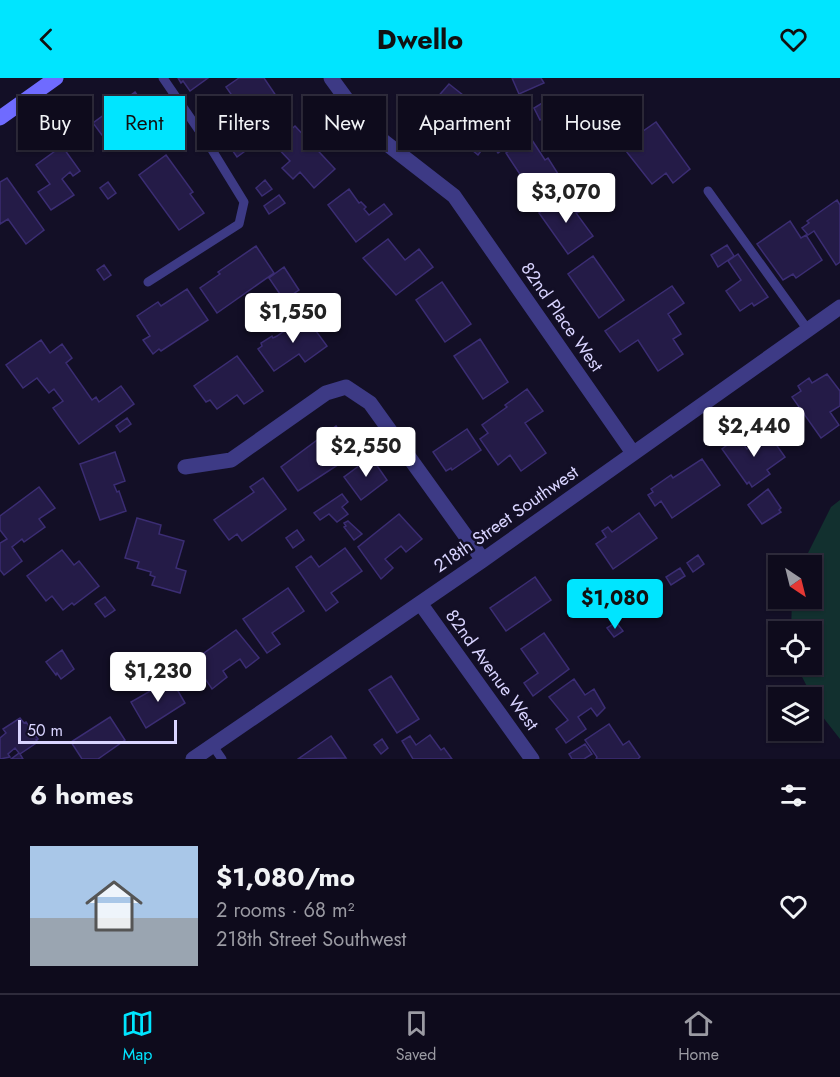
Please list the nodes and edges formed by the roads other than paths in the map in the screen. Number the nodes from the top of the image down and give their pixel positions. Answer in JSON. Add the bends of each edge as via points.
{"nodes":[{"id":1,"x":56,"y":78,"type":"edge"},
{"id":2,"x":163,"y":78,"type":"edge"},
{"id":3,"x":331,"y":78,"type":"edge"},
{"id":4,"x":0,"y":118,"type":"edge"},
{"id":5,"x":708,"y":191,"type":"dead end"},
{"id":6,"x":148,"y":282,"type":"dead end"},
{"id":7,"x":840,"y":307,"type":"edge"},
{"id":8,"x":808,"y":330,"type":"junction"},
{"id":9,"x":633,"y":453,"type":"junction"},
{"id":10,"x":186,"y":467,"type":"dead end"},
{"id":11,"x":483,"y":560,"type":"junction"},
{"id":12,"x":420,"y":603,"type":"junction"},
{"id":13,"x":213,"y":746,"type":"junction"},
{"id":14,"x":193,"y":759,"type":"edge"},
{"id":15,"x":222,"y":759,"type":"edge"},
{"id":16,"x":532,"y":759,"type":"edge"}],
"edges":[{"from":1,"to":4,"type":"main road"},
{"from":2,"to":6,"type":"lane","via":[[244,202],[239,224]]},
{"from":3,"to":9,"type":"street","name":"82nd Place West","via":[[369,130],[454,196]]},
{"from":5,"to":8,"type":"lane"},
{"from":7,"to":8,"type":"street","name":"218th Street Southwest"},
{"from":8,"to":9,"type":"street","name":"218th Street Southwest"},
{"from":9,"to":11,"type":"street","name":"218th Street Southwest"},
{"from":10,"to":11,"type":"street","via":[[231,460],[326,393],[346,387],[370,403]]},
{"from":11,"to":12,"type":"street","name":"218th Street Southwest"},
{"from":12,"to":13,"type":"street","name":"218th Street Southwest"},
{"from":12,"to":16,"type":"street","name":"82nd Avenue West"},
{"from":13,"to":14,"type":"street","name":"218th Street Southwest"},
{"from":13,"to":15,"type":"lane"}]}
